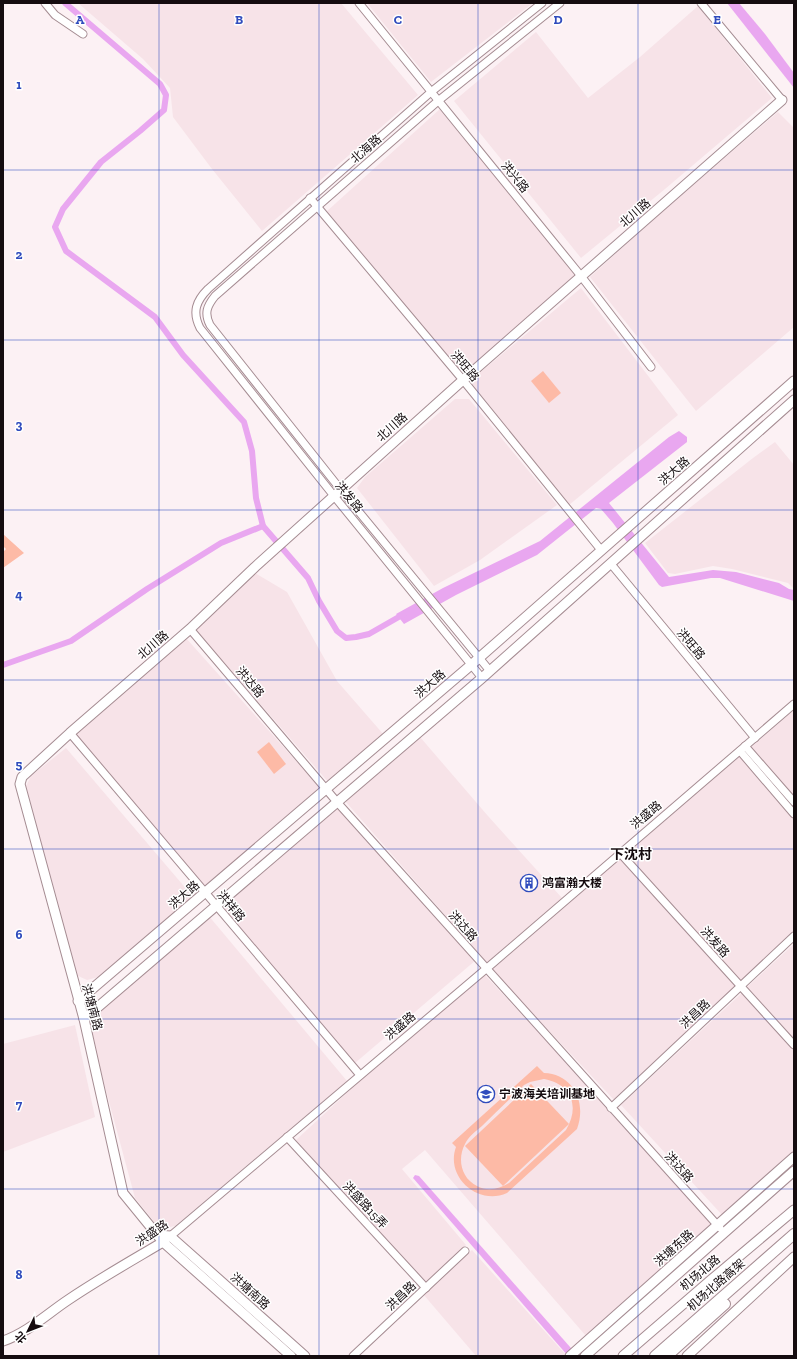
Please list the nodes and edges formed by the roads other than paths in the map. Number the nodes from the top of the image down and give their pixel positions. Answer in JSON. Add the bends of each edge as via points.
{"nodes":[{"id":1,"x":45,"y":3,"type":"edge"},
{"id":2,"x":358,"y":3,"type":"edge"},
{"id":3,"x":542,"y":3,"type":"edge"},
{"id":4,"x":560,"y":3,"type":"edge"},
{"id":5,"x":701,"y":3,"type":"edge"},
{"id":6,"x":83,"y":34,"type":"dead end"},
{"id":7,"x":431,"y":92,"type":"junction"},
{"id":8,"x":782,"y":100,"type":"joint"},
{"id":9,"x":438,"y":101,"type":"junction"},
{"id":10,"x":310,"y":198,"type":"junction"},
{"id":11,"x":317,"y":207,"type":"junction"},
{"id":12,"x":581,"y":276,"type":"junction"},
{"id":13,"x":210,"y":325,"type":"joint"},
{"id":14,"x":200,"y":328,"type":"joint"},
{"id":15,"x":651,"y":367,"type":"dead end"},
{"id":16,"x":462,"y":380,"type":"junction"},
{"id":17,"x":794,"y":381,"type":"edge"},
{"id":18,"x":794,"y":400,"type":"edge"},
{"id":19,"x":337,"y":493,"type":"junction"},
{"id":20,"x":601,"y":550,"type":"junction"},
{"id":21,"x":611,"y":564,"type":"junction"},
{"id":22,"x":190,"y":629,"type":"junction"},
{"id":23,"x":479,"y":658,"type":"junction"},
{"id":24,"x":471,"y":665,"type":"junction"},
{"id":25,"x":490,"y":671,"type":"junction"},
{"id":26,"x":482,"y":678,"type":"junction"},
{"id":27,"x":794,"y":704,"type":"edge"},
{"id":28,"x":70,"y":733,"type":"junction"},
{"id":29,"x":755,"y":738,"type":"junction"},
{"id":30,"x":743,"y":748,"type":"junction"},
{"id":31,"x":22,"y":777,"type":"joint"},
{"id":32,"x":326,"y":789,"type":"junction"},
{"id":33,"x":337,"y":802,"type":"junction"},
{"id":34,"x":794,"y":802,"type":"edge"},
{"id":35,"x":794,"y":814,"type":"edge"},
{"id":36,"x":620,"y":853,"type":"junction"},
{"id":37,"x":205,"y":892,"type":"junction"},
{"id":38,"x":216,"y":906,"type":"junction"},
{"id":39,"x":794,"y":936,"type":"edge"},
{"id":40,"x":486,"y":968,"type":"junction"},
{"id":41,"x":741,"y":986,"type":"junction"},
{"id":42,"x":78,"y":1001,"type":"junction"},
{"id":43,"x":84,"y":1019,"type":"junction"},
{"id":44,"x":794,"y":1045,"type":"edge"},
{"id":45,"x":360,"y":1075,"type":"junction"},
{"id":46,"x":611,"y":1108,"type":"junction"},
{"id":47,"x":287,"y":1137,"type":"junction"},
{"id":48,"x":794,"y":1157,"type":"edge"},
{"id":49,"x":794,"y":1171,"type":"edge"},
{"id":50,"x":794,"y":1210,"type":"edge"},
{"id":51,"x":717,"y":1226,"type":"junction"},
{"id":52,"x":724,"y":1233,"type":"junction"},
{"id":53,"x":794,"y":1234,"type":"edge"},
{"id":54,"x":167,"y":1239,"type":"junction"},
{"id":55,"x":794,"y":1241,"type":"edge"},
{"id":56,"x":465,"y":1251,"type":"dead end"},
{"id":57,"x":794,"y":1258,"type":"edge"},
{"id":58,"x":426,"y":1288,"type":"junction"},
{"id":59,"x":3,"y":1341,"type":"edge"},
{"id":60,"x":586,"y":1355,"type":"edge"},
{"id":61,"x":292,"y":1356,"type":"edge"},
{"id":62,"x":305,"y":1356,"type":"edge"},
{"id":63,"x":353,"y":1356,"type":"edge"},
{"id":64,"x":570,"y":1356,"type":"edge"},
{"id":65,"x":623,"y":1356,"type":"edge"},
{"id":66,"x":655,"y":1356,"type":"edge"},
{"id":67,"x":667,"y":1356,"type":"edge"},
{"id":68,"x":687,"y":1356,"type":"edge"}],
"edges":[{"from":1,"to":6,"type":"street","via":[[55,15]]},
{"from":2,"to":7,"type":"street","name":"洪兴路"},
{"from":3,"to":7,"type":"street","name":"北海路"},
{"from":4,"to":9,"type":"street","name":"北海路"},
{"from":5,"to":8,"type":"street"},
{"from":7,"to":9,"type":"street","name":"洪兴路"},
{"from":7,"to":10,"type":"street","name":"北海路"},
{"from":8,"to":12,"type":"main road","name":"北川路"},
{"from":9,"to":11,"type":"street","name":"北海路"},
{"from":9,"to":12,"type":"street","name":"洪兴路"},
{"from":10,"to":11,"type":"street","name":"洪旺路"},
{"from":10,"to":14,"type":"street","name":"北海路","via":[[202,295],[195,315]]},
{"from":11,"to":13,"type":"street","name":"北海路","via":[[215,296],[206,310]]},
{"from":11,"to":16,"type":"street","name":"洪旺路"},
{"from":12,"to":15,"type":"street","name":"洪兴路"},
{"from":12,"to":16,"type":"main road","name":"北川路"},
{"from":13,"to":19,"type":"street","name":"洪发路"},
{"from":14,"to":19,"type":"street","name":"洪发路"},
{"from":16,"to":19,"type":"main road","name":"北川路"},
{"from":16,"to":20,"type":"street","name":"洪旺路"},
{"from":17,"to":20,"type":"main road","name":"洪大路"},
{"from":18,"to":21,"type":"main road"},
{"from":19,"to":22,"type":"main road","name":"北川路"},
{"from":19,"to":23,"type":"street","name":"洪发路"},
{"from":19,"to":24,"type":"street","name":"洪发路"},
{"from":20,"to":23,"type":"main road","name":"洪大路"},
{"from":21,"to":25,"type":"main road"},
{"from":21,"to":29,"type":"street","name":"洪旺路"},
{"from":22,"to":28,"type":"main road","name":"北川路"},
{"from":22,"to":32,"type":"street","name":"洪达路"},
{"from":23,"to":24,"type":"main road","name":"洪大路"},
{"from":23,"to":25,"type":"street","name":"洪发路"},
{"from":24,"to":26,"type":"street","name":"洪发路"},
{"from":24,"to":32,"type":"main road","name":"洪大路"},
{"from":25,"to":26,"type":"main road"},
{"from":26,"to":33,"type":"main road"},
{"from":27,"to":29,"type":"street","name":"洪盛路"},
{"from":28,"to":31,"type":"main road","name":"北川路"},
{"from":28,"to":37,"type":"street","name":"洪祥路"},
{"from":29,"to":30,"type":"street","name":"洪盛路"},
{"from":30,"to":34,"type":"street"},
{"from":30,"to":35,"type":"street"},
{"from":30,"to":36,"type":"street","name":"洪盛路"},
{"from":31,"to":42,"type":"main road","name":"洪塘南路","via":[[21,789]]},
{"from":32,"to":33,"type":"street","name":"洪达路"},
{"from":32,"to":37,"type":"main road","name":"洪大路"},
{"from":33,"to":38,"type":"main road"},
{"from":33,"to":40,"type":"street","name":"洪达路"},
{"from":36,"to":40,"type":"street","name":"洪盛路"},
{"from":36,"to":41,"type":"street","name":"洪发路"},
{"from":37,"to":38,"type":"street","name":"洪祥路"},
{"from":37,"to":42,"type":"main road","name":"洪大路"},
{"from":38,"to":43,"type":"main road"},
{"from":38,"to":45,"type":"street","name":"洪祥路"},
{"from":39,"to":41,"type":"street","name":"洪昌路"},
{"from":40,"to":45,"type":"street","name":"洪盛路"},
{"from":40,"to":46,"type":"street","name":"洪达路"},
{"from":41,"to":44,"type":"street","name":"洪发路"},
{"from":41,"to":46,"type":"street","name":"洪昌路"},
{"from":42,"to":43,"type":"main road","name":"洪塘南路"},
{"from":43,"to":54,"type":"main road","name":"洪塘南路","via":[[122,1193],[158,1235]]},
{"from":45,"to":47,"type":"street","name":"洪盛路"},
{"from":46,"to":51,"type":"street","name":"洪达路"},
{"from":47,"to":54,"type":"street","name":"洪盛路"},
{"from":47,"to":58,"type":"street","name":"洪盛路15弄"},
{"from":48,"to":51,"type":"main road","name":"洪塘东路"},
{"from":49,"to":52,"type":"main road","name":"洪塘东路"},
{"from":50,"to":65,"type":"main road","name":"机场北路"},
{"from":51,"to":52,"type":"street","name":"洪达路"},
{"from":51,"to":64,"type":"main road","name":"洪塘东路"},
{"from":52,"to":60,"type":"main road","name":"洪塘东路"},
{"from":53,"to":66,"type":"highway","name":"机场北路高架"},
{"from":54,"to":59,"type":"main road","name":"洪盛路","via":[[68,1300],[30,1327]]},
{"from":54,"to":61,"type":"main road","name":"洪塘南路"},
{"from":54,"to":62,"type":"main road","name":"洪塘南路"},
{"from":55,"to":67,"type":"highway","name":"机场北路高架"},
{"from":56,"to":58,"type":"street","name":"洪昌路"},
{"from":57,"to":68,"type":"main road"},
{"from":58,"to":63,"type":"street","name":"洪昌路"}]}
